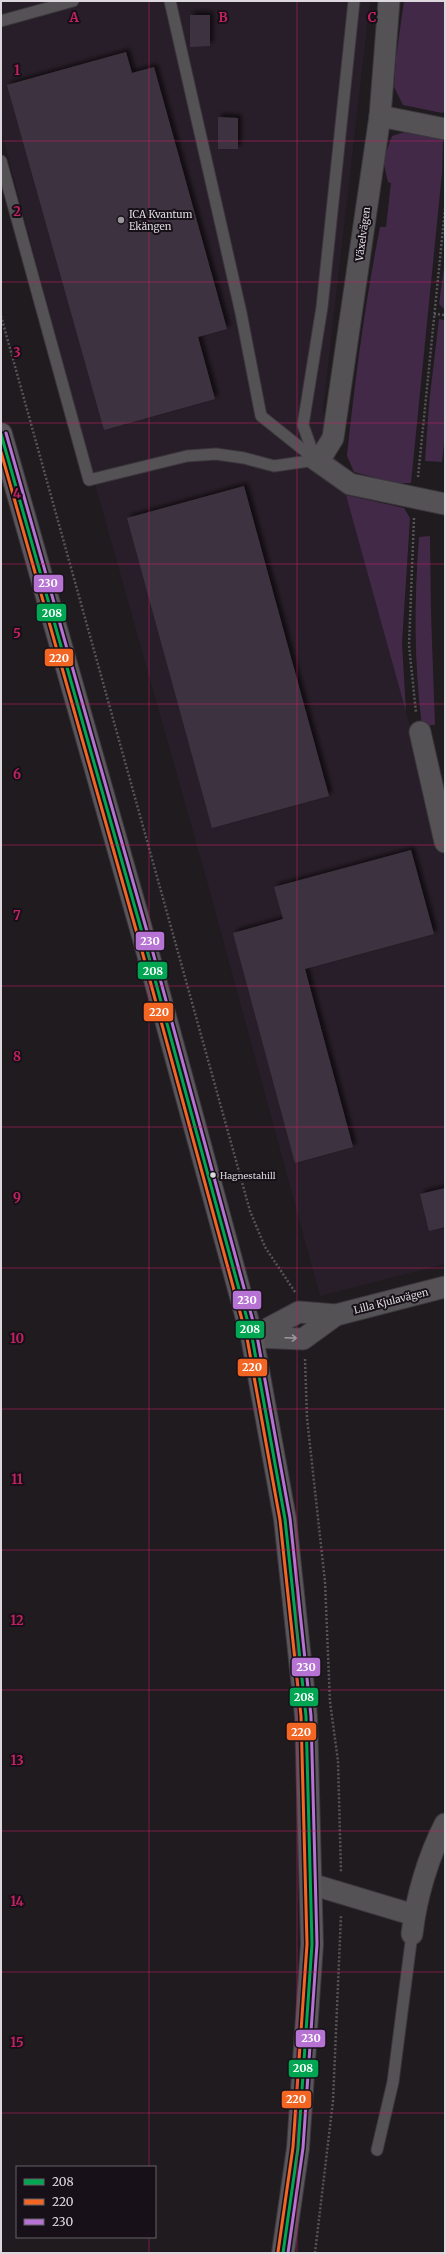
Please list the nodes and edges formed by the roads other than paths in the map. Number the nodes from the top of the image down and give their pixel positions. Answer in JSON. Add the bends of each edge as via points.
{"nodes":[{"id":1,"x":73,"y":1,"type":"edge"},
{"id":2,"x":170,"y":1,"type":"edge"},
{"id":3,"x":354,"y":1,"type":"edge"},
{"id":4,"x":389,"y":1,"type":"edge"},
{"id":5,"x":1,"y":21,"type":"edge"},
{"id":6,"x":380,"y":116,"type":"junction"},
{"id":7,"x":445,"y":129,"type":"edge"},
{"id":8,"x":1,"y":161,"type":"edge"},
{"id":9,"x":1,"y":434,"type":"edge"},
{"id":10,"x":316,"y":460,"type":"junction"},
{"id":11,"x":445,"y":504,"type":"edge"},
{"id":12,"x":420,"y":732,"type":"road end"},
{"id":13,"x":444,"y":833,"type":"edge"},
{"id":14,"x":445,"y":1287,"type":"edge"},
{"id":15,"x":252,"y":1337,"type":"junction"},
{"id":16,"x":445,"y":1824,"type":"edge"},
{"id":17,"x":311,"y":1884,"type":"junction"},
{"id":18,"x":413,"y":1924,"type":"junction"},
{"id":19,"x":377,"y":2150,"type":"dead end"},
{"id":20,"x":283,"y":2253,"type":"edge"}],
"edges":[{"from":1,"to":5,"type":"lane"},
{"from":2,"to":10,"type":"lane","via":[[241,313],[261,416]]},
{"from":3,"to":10,"type":"lane","via":[[322,307],[304,425]]},
{"from":4,"to":6,"type":"street","name":"Växelvägen"},
{"from":6,"to":7,"type":"street"},
{"from":6,"to":10,"type":"street","name":"Växelvägen","via":[[332,438]]},
{"from":8,"to":10,"type":"lane","via":[[89,480],[187,456],[216,454],[274,466]]},
{"from":9,"to":15,"type":"main road","via":[[145,942]]},
{"from":10,"to":11,"type":"street","via":[[350,484]]},
{"from":12,"to":13,"type":"street"},
{"from":14,"to":15,"type":"street","name":"Lilla Kjulavägen","via":[[336,1315],[303,1339]]},
{"from":15,"to":17,"type":"main road","via":[[286,1519],[306,1716]]},
{"from":16,"to":18,"type":"street","via":[[427,1870]]},
{"from":17,"to":18,"type":"street"},
{"from":17,"to":20,"type":"main road","via":[[312,1944],[298,2148]]},
{"from":18,"to":19,"type":"lane","via":[[393,2082]]}]}
